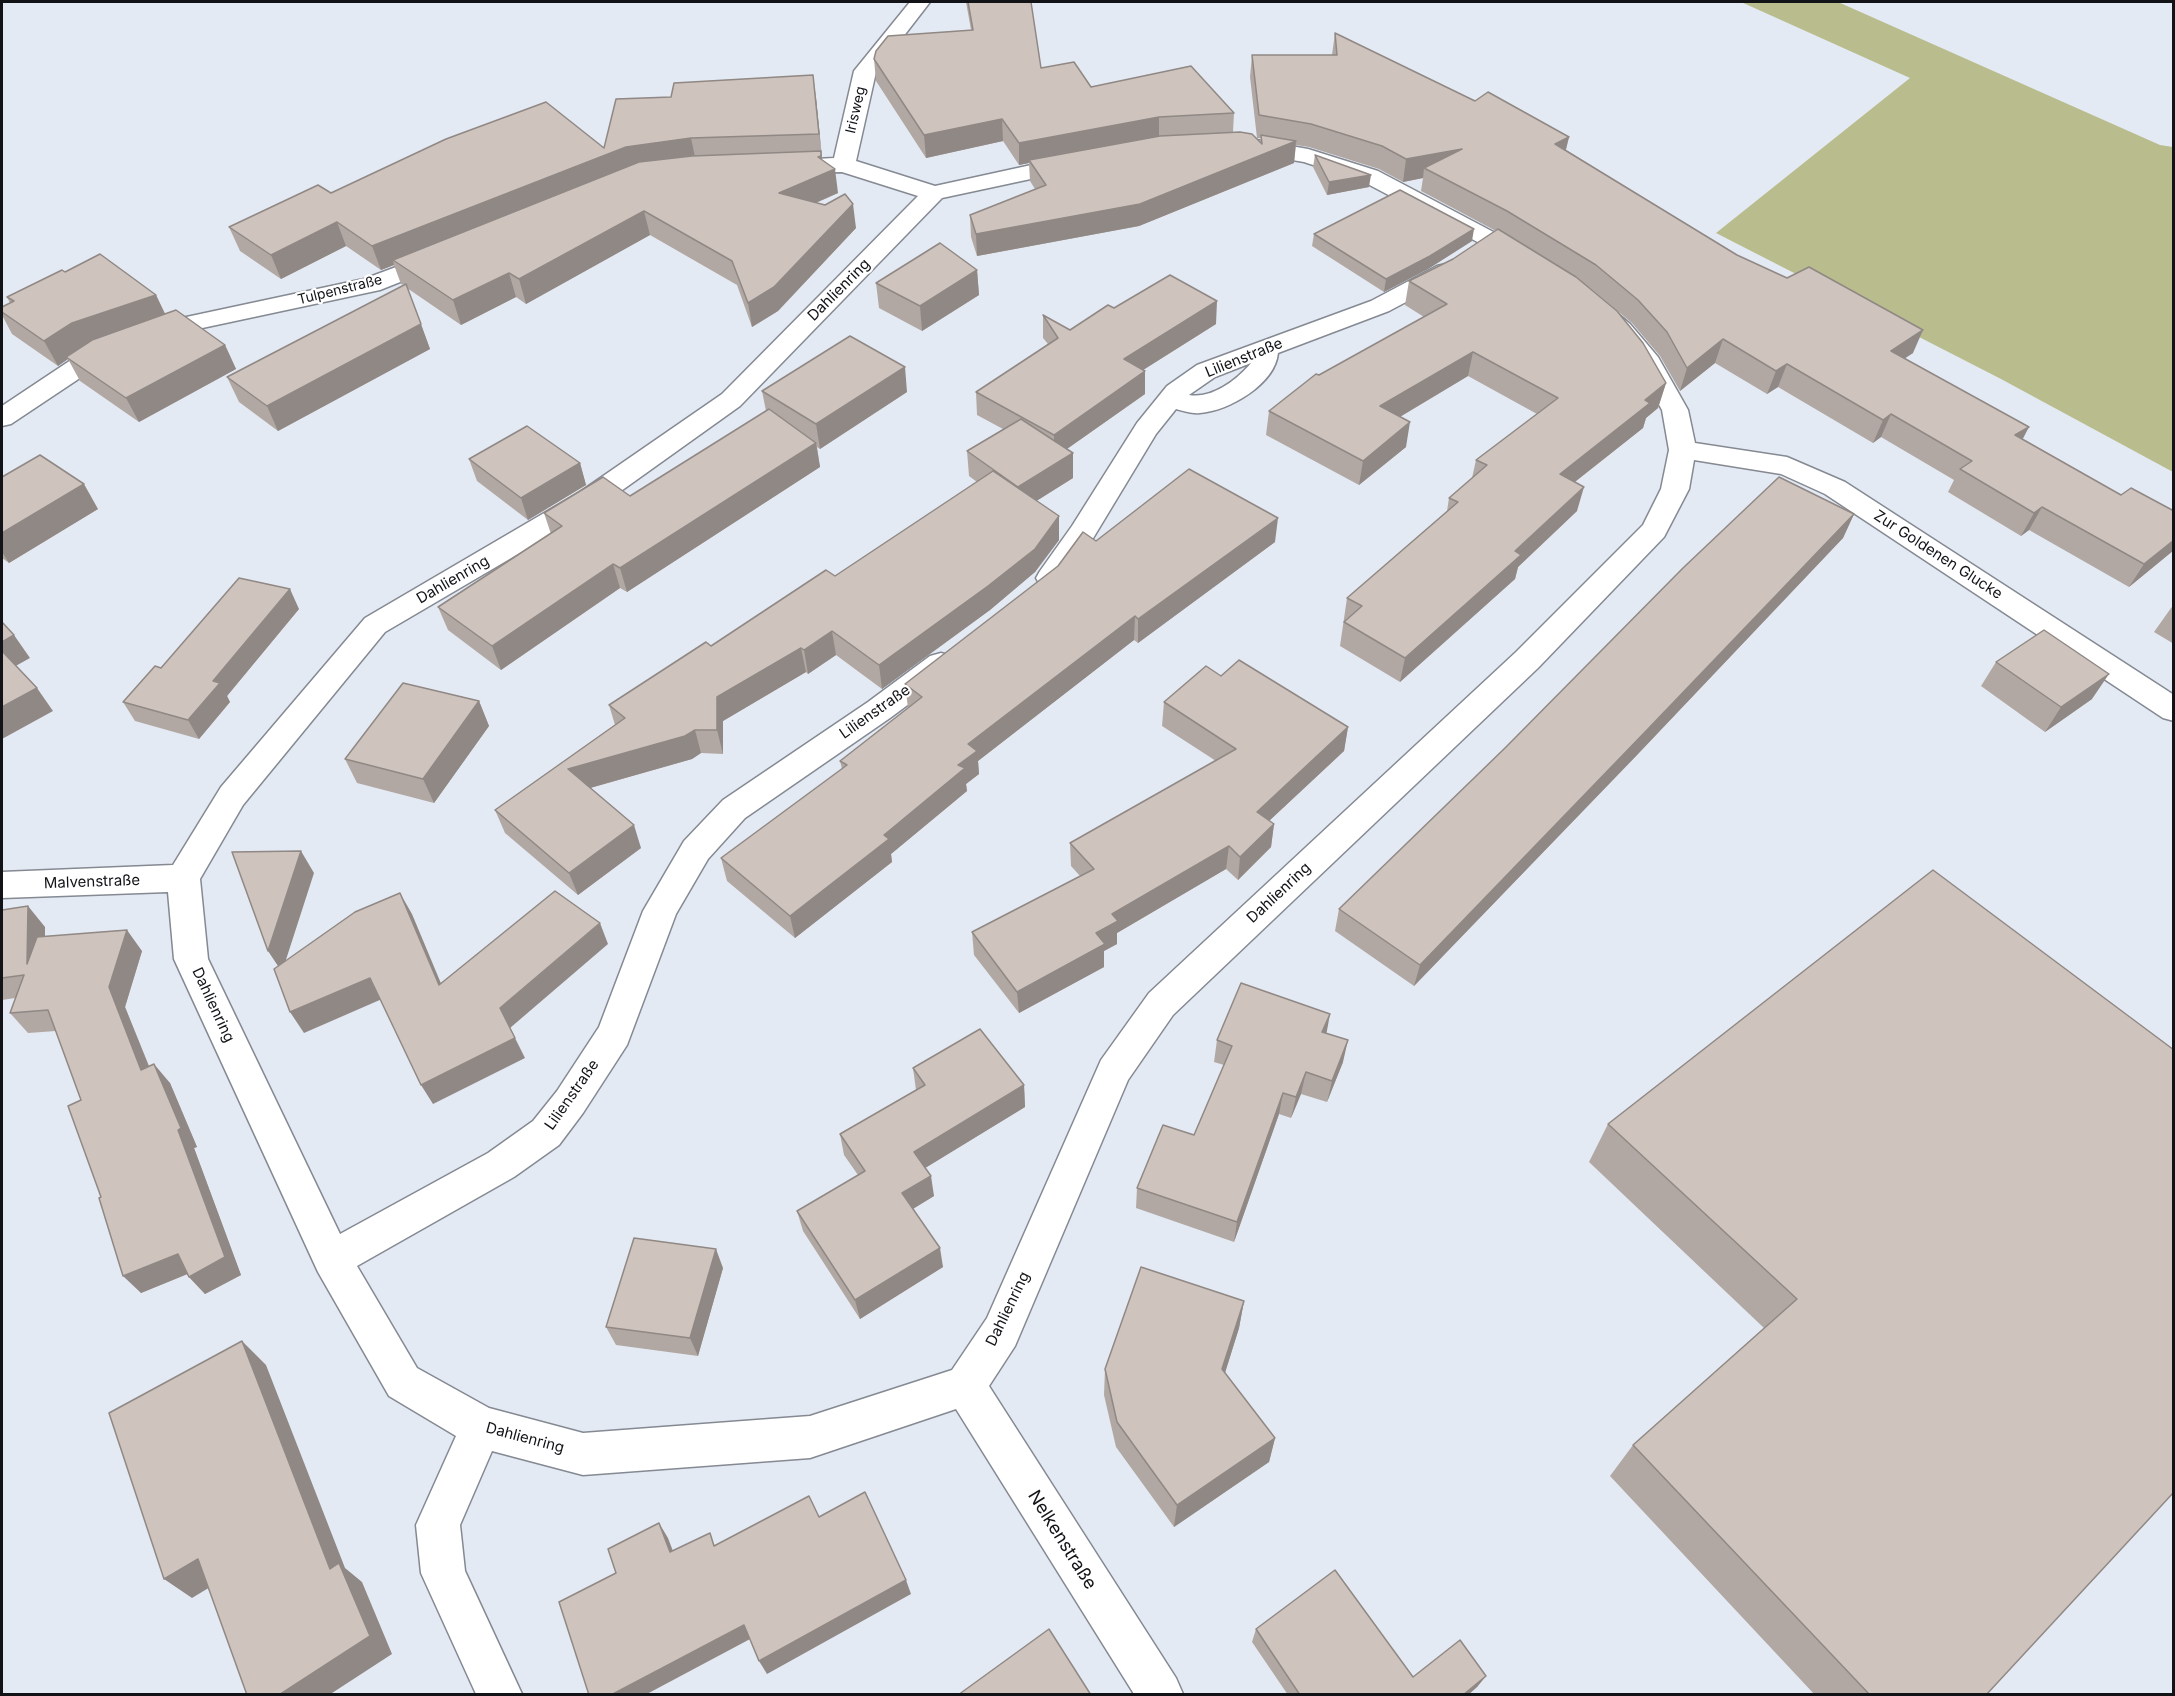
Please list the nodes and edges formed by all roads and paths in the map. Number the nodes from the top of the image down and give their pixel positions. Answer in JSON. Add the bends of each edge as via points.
{"nodes":[{"id":1,"x":920,"y":2,"type":"edge"},
{"id":2,"x":844,"y":165,"type":"junction"},
{"id":3,"x":760,"y":167,"type":"edge"},
{"id":4,"x":934,"y":193,"type":"junction"},
{"id":5,"x":1493,"y":241,"type":"junction"},
{"id":6,"x":457,"y":251,"type":"edge"},
{"id":7,"x":2,"y":418,"type":"edge"},
{"id":8,"x":1683,"y":450,"type":"junction"},
{"id":9,"x":1029,"y":596,"type":"edge"},
{"id":10,"x":964,"y":647,"type":"edge"},
{"id":11,"x":2174,"y":710,"type":"edge"},
{"id":12,"x":183,"y":878,"type":"junction"},
{"id":13,"x":2,"y":885,"type":"edge"},
{"id":14,"x":332,"y":1259,"type":"junction"},
{"id":15,"x":965,"y":1386,"type":"junction"},
{"id":16,"x":481,"y":1427,"type":"junction"},
{"id":17,"x":499,"y":1695,"type":"edge"},
{"id":18,"x":1160,"y":1695,"type":"edge"}],
"edges":[{"from":1,"to":2,"type":"street","name":"Irisweg","via":[[865,72]]},
{"from":2,"to":3,"type":"street"},
{"from":2,"to":4,"type":"street"},
{"from":4,"to":5,"type":"street","name":"Dahlienring","via":[[1159,148],[1239,144],[1308,156],[1370,176]]},
{"from":4,"to":12,"type":"street","name":"Dahlienring","via":[[731,400],[590,499],[375,625],[232,795]]},
{"from":5,"to":8,"type":"street","name":"Dahlienring","via":[[1580,296],[1622,329],[1649,363],[1675,410]]},
{"from":5,"to":9,"type":"street","name":"Lilienstraße","via":[[1380,306],[1206,371],[1176,392],[1146,429],[1075,543],[1047,581]]},
{"from":6,"to":7,"type":"street","name":"Tulpenstraße","via":[[371,285],[186,324],[95,356]]},
{"from":8,"to":11,"type":"street","name":"Zur Goldenen Glucke","via":[[1787,466],[1835,488]]},
{"from":8,"to":15,"type":"street","name":"Dahlienring","via":[[1675,489],[1654,530],[1527,660],[1161,1004],[1114,1071],[1001,1332]]},
{"from":10,"to":14,"type":"street","name":"Lilienstraße","via":[[734,808],[696,850],[660,911],[614,1034],[546,1133],[501,1165]]},
{"from":12,"to":13,"type":"street","name":"Malvenstraße"},
{"from":12,"to":14,"type":"street","name":"Dahlienring","via":[[191,959]]},
{"from":14,"to":16,"type":"street","name":"Dahlienring","via":[[403,1382]]},
{"from":15,"to":16,"type":"street","name":"Dahlienring","via":[[810,1437],[583,1454]]},
{"from":15,"to":18,"type":"street","name":"Nelkenstraße"},
{"from":16,"to":17,"type":"street","via":[[438,1525],[443,1573]]}]}
